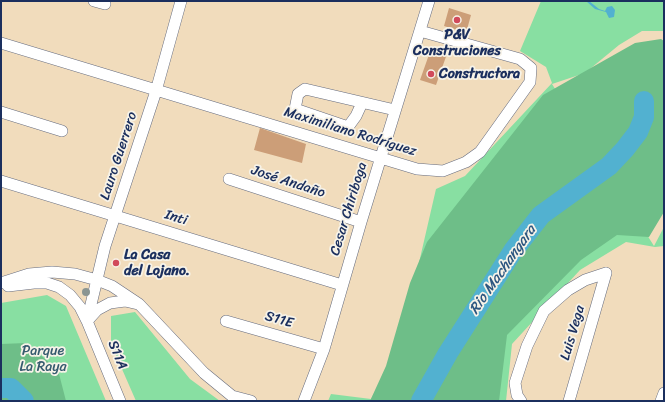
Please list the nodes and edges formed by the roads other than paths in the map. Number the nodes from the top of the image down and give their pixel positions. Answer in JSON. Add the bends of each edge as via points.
{"nodes":[{"id":1,"x":181,"y":1,"type":"edge"},
{"id":2,"x":429,"y":1,"type":"edge"},
{"id":3,"x":420,"y":31,"type":"junction"},
{"id":4,"x":1,"y":44,"type":"edge"},
{"id":5,"x":156,"y":90,"type":"junction"},
{"id":6,"x":362,"y":102,"type":"junction"},
{"id":7,"x":395,"y":110,"type":"junction"},
{"id":8,"x":1,"y":112,"type":"edge"},
{"id":9,"x":62,"y":131,"type":"dead end"},
{"id":10,"x":381,"y":156,"type":"junction"},
{"id":11,"x":229,"y":179,"type":"dead end"},
{"id":12,"x":1,"y":181,"type":"edge"},
{"id":13,"x":116,"y":215,"type":"junction"},
{"id":14,"x":360,"y":222,"type":"junction"},
{"id":15,"x":97,"y":280,"type":"junction"},
{"id":16,"x":1,"y":284,"type":"edge"},
{"id":17,"x":342,"y":285,"type":"junction"},
{"id":18,"x":1,"y":288,"type":"edge"},
{"id":19,"x":140,"y":304,"type":"junction"},
{"id":20,"x":87,"y":321,"type":"junction"},
{"id":21,"x":226,"y":321,"type":"dead end"},
{"id":22,"x":324,"y":348,"type":"junction"},
{"id":23,"x":664,"y":393,"type":"edge"},
{"id":24,"x":120,"y":401,"type":"edge"},
{"id":25,"x":251,"y":401,"type":"edge"},
{"id":26,"x":304,"y":401,"type":"edge"},
{"id":27,"x":521,"y":401,"type":"edge"},
{"id":28,"x":569,"y":401,"type":"edge"},
{"id":29,"x":661,"y":401,"type":"edge"}],
"edges":[{"from":1,"to":5,"type":"street","name":"Lauro Guerrero"},
{"from":2,"to":3,"type":"street","name":"Cesar Chiriboga"},
{"from":3,"to":7,"type":"street","name":"Cesar Chiriboga"},
{"from":3,"to":10,"type":"street","name":"Maximiliano Rodríguez","via":[[520,59],[531,68],[530,82],[480,152],[466,162],[444,170],[430,171]]},
{"from":4,"to":5,"type":"street","name":"Maximiliano Rodríguez"},
{"from":5,"to":10,"type":"street","name":"Maximiliano Rodríguez"},
{"from":5,"to":13,"type":"street","name":"Lauro Guerrero"},
{"from":6,"to":6,"type":"street","via":[[305,89],[298,94],[295,109],[348,127]]},
{"from":6,"to":7,"type":"street"},
{"from":7,"to":10,"type":"street","name":"Cesar Chiriboga"},
{"from":8,"to":9,"type":"street"},
{"from":10,"to":14,"type":"street","name":"Cesar Chiriboga"},
{"from":11,"to":14,"type":"street","name":"José Andaño"},
{"from":12,"to":13,"type":"street","name":"Inti"},
{"from":13,"to":15,"type":"street","name":"Lauro Guerrero"},
{"from":13,"to":17,"type":"street","name":"Inti"},
{"from":14,"to":17,"type":"street","name":"Cesar Chiriboga"},
{"from":15,"to":16,"type":"street","via":[[75,274],[52,272],[29,274]]},
{"from":15,"to":19,"type":"street"},
{"from":15,"to":20,"type":"street","name":"Lauro Guerrero"},
{"from":17,"to":22,"type":"street","name":"Cesar Chiriboga"},
{"from":18,"to":20,"type":"street","name":"S11A","via":[[34,282],[59,287],[80,307]]},
{"from":19,"to":20,"type":"street","via":[[125,301],[110,303],[97,310]]},
{"from":19,"to":25,"type":"street","via":[[204,374],[232,396]]},
{"from":20,"to":24,"type":"street","name":"S11A"},
{"from":21,"to":22,"type":"street","name":"S11E"},
{"from":22,"to":26,"type":"street","name":"Cesar Chiriboga"},
{"from":23,"to":29,"type":"street"},
{"from":27,"to":28,"type":"street","name":"Luis Vega","via":[[515,383],[527,346],[544,311],[568,290],[585,280],[606,273]]}]}
